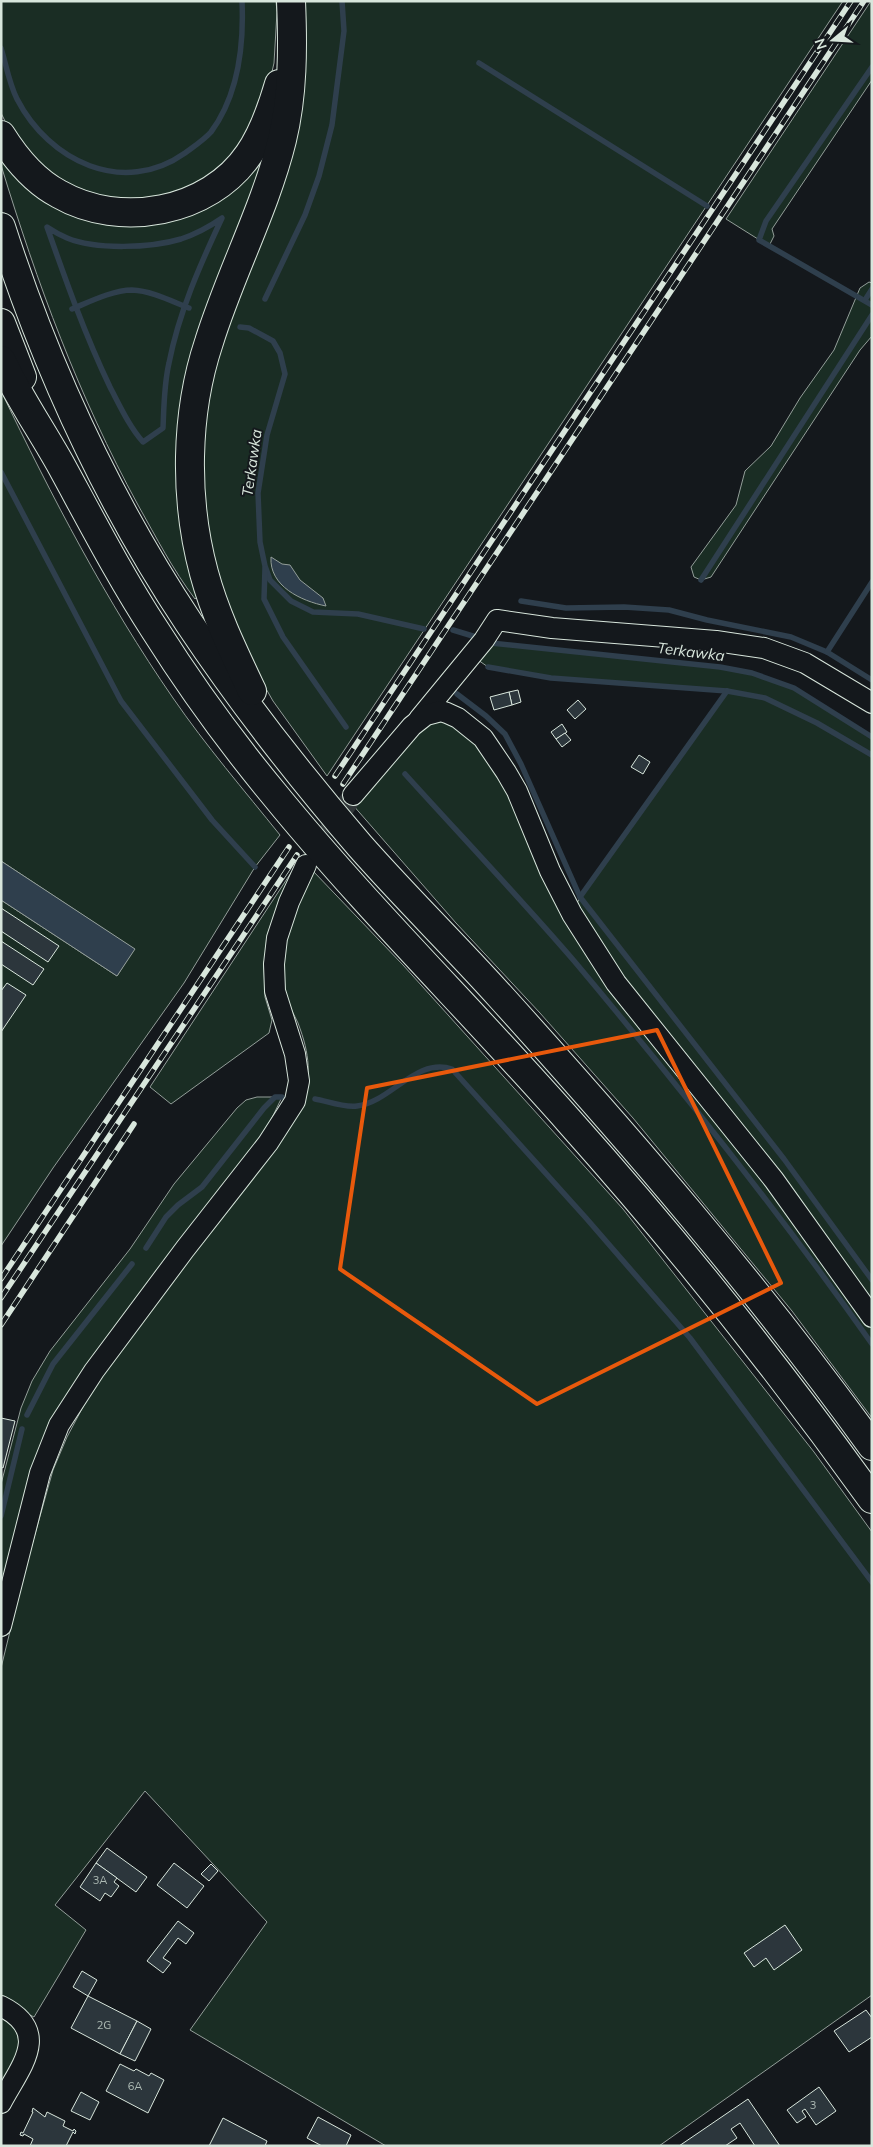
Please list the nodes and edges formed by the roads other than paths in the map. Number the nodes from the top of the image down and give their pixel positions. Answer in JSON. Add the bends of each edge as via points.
{"nodes":[{"id":1,"x":291,"y":1,"type":"edge"},
{"id":2,"x":291,"y":39,"type":"junction"},
{"id":3,"x":1,"y":135,"type":"edge"},
{"id":4,"x":1,"y":227,"type":"edge"},
{"id":5,"x":1,"y":323,"type":"edge"},
{"id":6,"x":1,"y":360,"type":"edge"},
{"id":7,"x":55,"y":455,"type":"junction"},
{"id":8,"x":872,"y":703,"type":"edge"},
{"id":9,"x":419,"y":719,"type":"junction"},
{"id":10,"x":277,"y":745,"type":"junction"},
{"id":11,"x":353,"y":795,"type":"tunnel mouth"},
{"id":12,"x":306,"y":865,"type":"tunnel mouth"},
{"id":13,"x":872,"y":1317,"type":"edge"},
{"id":14,"x":872,"y":1446,"type":"edge"},
{"id":15,"x":872,"y":1499,"type":"edge"},
{"id":16,"x":1,"y":1626,"type":"edge"},
{"id":17,"x":1,"y":2006,"type":"edge"},
{"id":18,"x":1,"y":2103,"type":"edge"}],
"edges":[{"from":1,"to":2,"type":"highway"},
{"from":2,"to":3,"type":"highway","via":[[278,88],[262,131],[249,154],[218,184],[182,204],[144,212],[107,211],[81,204],[58,194],[36,178],[14,155]]},
{"from":2,"to":10,"type":"highway","via":[[291,91],[282,141],[208,343],[194,412],[191,470],[196,532],[204,573],[236,657]]},
{"from":4,"to":10,"type":"highway","via":[[73,414],[121,509],[191,626]]},
{"from":5,"to":7,"type":"highway"},
{"from":6,"to":7,"type":"highway"},
{"from":7,"to":15,"type":"highway","via":[[154,629],[260,777],[312,840],[572,1124],[755,1345]]},
{"from":8,"to":9,"type":"street","via":[[805,664],[764,648],[497,620]]},
{"from":9,"to":11,"type":"street"},
{"from":9,"to":13,"type":"street","via":[[433,712],[447,713],[483,738],[517,791],[568,906],[616,983],[774,1180]]},
{"from":10,"to":14,"type":"highway","via":[[362,848],[498,993],[676,1197],[779,1323]]},
{"from":12,"to":16,"type":"street","via":[[277,938],[274,964],[276,991],[295,1054],[299,1081],[294,1101],[268,1143],[94,1371],[59,1425],[40,1473]]},
{"from":17,"to":18,"type":"street","via":[[21,2020],[29,2033],[29,2050]]}]}
